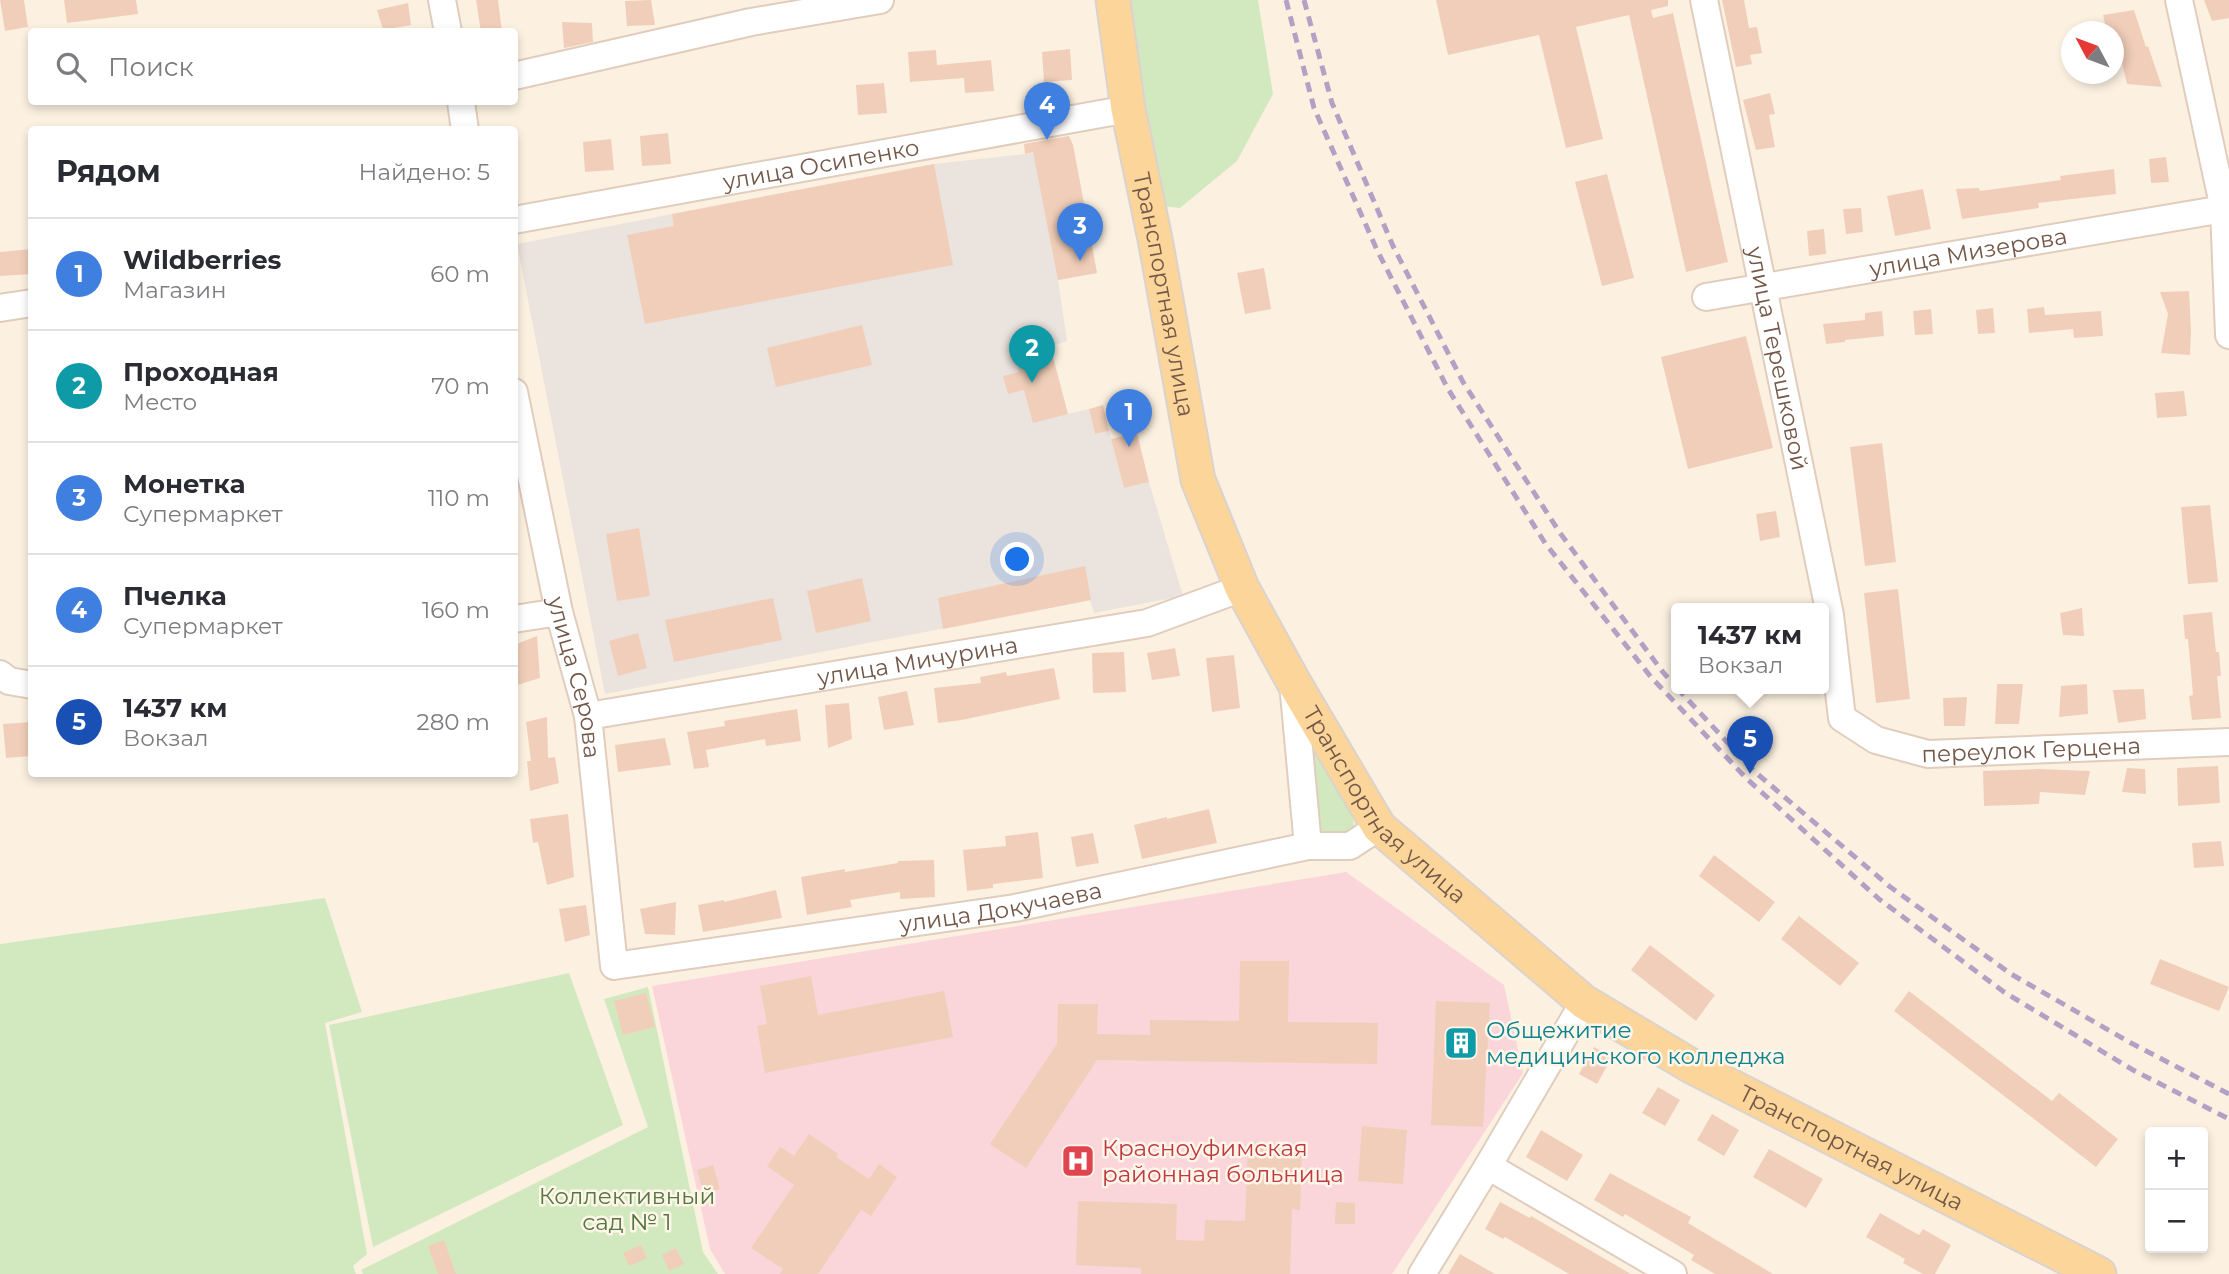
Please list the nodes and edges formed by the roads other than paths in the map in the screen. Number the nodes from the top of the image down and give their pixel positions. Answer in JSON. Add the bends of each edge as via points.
{"nodes":[{"id":1,"x":442,"y":0,"type":"edge"},
{"id":2,"x":880,"y":0,"type":"edge"},
{"id":3,"x":1113,"y":0,"type":"edge"},
{"id":4,"x":1704,"y":0,"type":"edge"},
{"id":5,"x":2179,"y":0,"type":"edge"},
{"id":6,"x":447,"y":28,"type":"edge"},
{"id":7,"x":518,"y":75,"type":"edge"},
{"id":8,"x":462,"y":105,"type":"edge"},
{"id":9,"x":1128,"y":108,"type":"junction"},
{"id":10,"x":465,"y":126,"type":"edge"},
{"id":11,"x":2226,"y":208,"type":"edge"},
{"id":12,"x":518,"y":219,"type":"edge"},
{"id":13,"x":1763,"y":288,"type":"junction"},
{"id":14,"x":1706,"y":297,"type":"dead end"},
{"id":15,"x":28,"y":304,"type":"edge"},
{"id":16,"x":0,"y":308,"type":"edge"},
{"id":17,"x":2229,"y":335,"type":"edge"},
{"id":18,"x":518,"y":412,"type":"edge"},
{"id":19,"x":1242,"y":588,"type":"junction"},
{"id":20,"x":1828,"y":603,"type":"edge"},
{"id":21,"x":1829,"y":610,"type":"edge"},
{"id":22,"x":559,"y":612,"type":"junction"},
{"id":23,"x":518,"y":618,"type":"edge"},
{"id":24,"x":0,"y":674,"type":"edge"},
{"id":25,"x":1293,"y":681,"type":"junction"},
{"id":26,"x":28,"y":684,"type":"edge"},
{"id":27,"x":589,"y":716,"type":"junction"},
{"id":28,"x":1842,"y":718,"type":"joint"},
{"id":29,"x":2229,"y":742,"type":"edge"},
{"id":30,"x":1379,"y":827,"type":"junction"},
{"id":31,"x":1308,"y":846,"type":"junction"},
{"id":32,"x":614,"y":965,"type":"joint"},
{"id":33,"x":1584,"y":1002,"type":"junction"},
{"id":34,"x":1488,"y":1166,"type":"junction"},
{"id":35,"x":2096,"y":1273,"type":"edge"},
{"id":36,"x":1422,"y":1274,"type":"edge"},
{"id":37,"x":1673,"y":1274,"type":"edge"}],
"edges":[{"from":1,"to":6,"type":"street"},
{"from":2,"to":7,"type":"street","via":[[751,22]]},
{"from":3,"to":9,"type":"main road","name":"Транспортная улица"},
{"from":4,"to":13,"type":"street","name":"улица Терешковой"},
{"from":5,"to":11,"type":"street"},
{"from":8,"to":10,"type":"street"},
{"from":9,"to":12,"type":"street","name":"улица Осипенко"},
{"from":9,"to":19,"type":"main road","name":"Транспортная улица","via":[[1198,480]]},
{"from":11,"to":13,"type":"street","name":"улица Мизерова"},
{"from":11,"to":17,"type":"street"},
{"from":13,"to":14,"type":"street","name":"улица Мизерова"},
{"from":13,"to":20,"type":"street","name":"улица Терешковой"},
{"from":15,"to":16,"type":"street"},
{"from":18,"to":22,"type":"street","name":"улица Серова"},
{"from":19,"to":25,"type":"main road","name":"Транспортная улица"},
{"from":19,"to":27,"type":"street","name":"улица Мичурина","via":[[1147,623]]},
{"from":21,"to":28,"type":"street","name":"улица Терешковой"},
{"from":22,"to":23,"type":"street"},
{"from":22,"to":27,"type":"street","name":"улица Серова"},
{"from":24,"to":26,"type":"street"},
{"from":25,"to":30,"type":"main road","name":"Транспортная улица"},
{"from":25,"to":31,"type":"street"},
{"from":27,"to":32,"type":"street","name":"улица Серова"},
{"from":28,"to":29,"type":"street","name":"переулок Герцена","via":[[1876,740],[1928,754]]},
{"from":30,"to":31,"type":"street","name":"улица Докучаева","via":[[1350,846]]},
{"from":30,"to":33,"type":"main road","name":"Транспортная улица"},
{"from":31,"to":32,"type":"street","name":"улица Докучаева","via":[[1016,908]]},
{"from":33,"to":34,"type":"street"},
{"from":33,"to":35,"type":"main road","name":"Транспортная улица","via":[[1693,1067]]},
{"from":34,"to":36,"type":"street"},
{"from":34,"to":37,"type":"street"}]}
